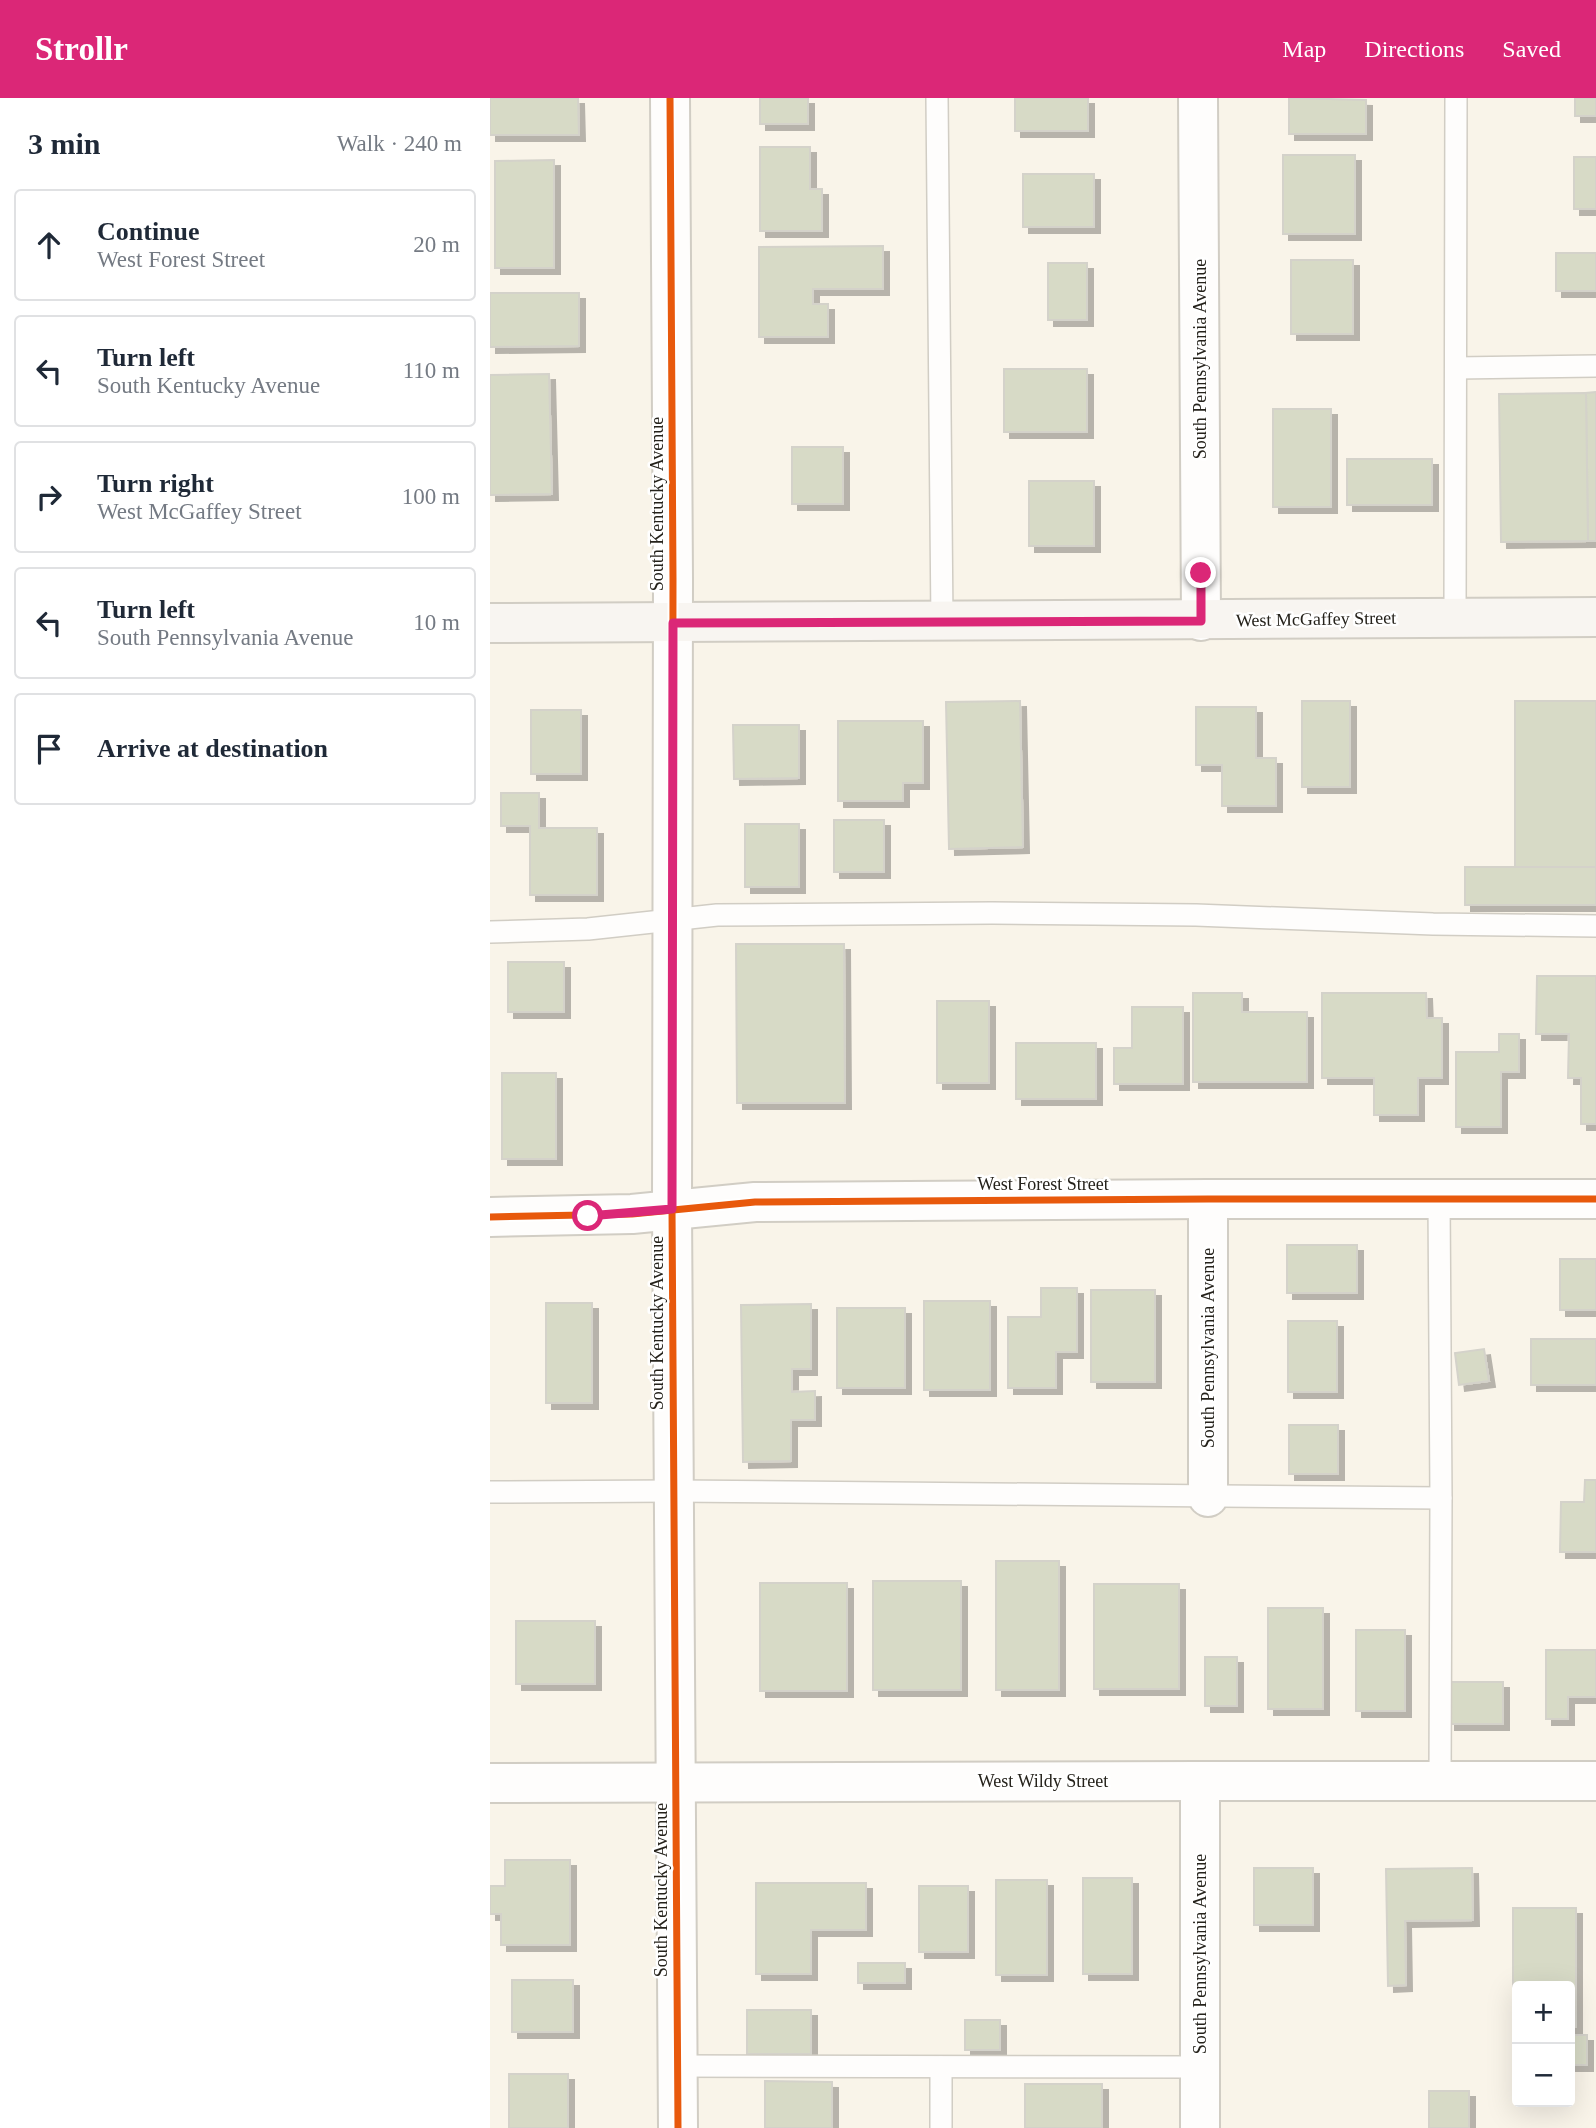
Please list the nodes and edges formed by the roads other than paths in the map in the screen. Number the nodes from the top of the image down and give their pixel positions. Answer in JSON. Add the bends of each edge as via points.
{"nodes":[{"id":1,"x":670,"y":98,"type":"edge"},
{"id":2,"x":937,"y":98,"type":"edge"},
{"id":3,"x":1198,"y":98,"type":"edge"},
{"id":4,"x":1457,"y":98,"type":"edge"},
{"id":5,"x":1596,"y":366,"type":"edge"},
{"id":6,"x":1456,"y":368,"type":"junction"},
{"id":7,"x":1596,"y":617,"type":"edge"},
{"id":8,"x":1455,"y":618,"type":"junction"},
{"id":9,"x":1201,"y":621,"type":"junction"},
{"id":10,"x":942,"y":622,"type":"junction"},
{"id":11,"x":490,"y":623,"type":"edge"},
{"id":12,"x":673,"y":623,"type":"junction"},
{"id":13,"x":673,"y":918,"type":"junction"},
{"id":14,"x":1596,"y":926,"type":"edge"},
{"id":15,"x":490,"y":932,"type":"edge"},
{"id":16,"x":1208,"y":1199,"type":"junction"},
{"id":17,"x":1439,"y":1199,"type":"junction"},
{"id":18,"x":1596,"y":1199,"type":"edge"},
{"id":19,"x":672,"y":1209,"type":"junction"},
{"id":20,"x":490,"y":1217,"type":"edge"},
{"id":21,"x":674,"y":1491,"type":"junction"},
{"id":22,"x":490,"y":1492,"type":"edge"},
{"id":23,"x":1208,"y":1497,"type":"junction"},
{"id":24,"x":1441,"y":1498,"type":"junction"},
{"id":25,"x":1200,"y":1781,"type":"junction"},
{"id":26,"x":1440,"y":1781,"type":"junction"},
{"id":27,"x":676,"y":1782,"type":"junction"},
{"id":28,"x":1596,"y":1782,"type":"edge"},
{"id":29,"x":490,"y":1783,"type":"edge"},
{"id":30,"x":677,"y":2066,"type":"junction"},
{"id":31,"x":941,"y":2067,"type":"junction"},
{"id":32,"x":1200,"y":2067,"type":"junction"},
{"id":33,"x":678,"y":2128,"type":"edge"},
{"id":34,"x":941,"y":2128,"type":"edge"},
{"id":35,"x":1200,"y":2128,"type":"edge"}],
"edges":[{"from":1,"to":12,"type":"street","name":"South Kentucky Avenue"},
{"from":2,"to":10,"type":"lane"},
{"from":3,"to":9,"type":"street","name":"South Pennsylvania Avenue"},
{"from":4,"to":6,"type":"lane"},
{"from":5,"to":6,"type":"lane"},
{"from":6,"to":8,"type":"lane"},
{"from":7,"to":8,"type":"main road","name":"West McGaffey Street"},
{"from":8,"to":9,"type":"main road","name":"West McGaffey Street"},
{"from":9,"to":10,"type":"main road","name":"West McGaffey Street"},
{"from":10,"to":12,"type":"main road","name":"West McGaffey Street"},
{"from":11,"to":12,"type":"main road","name":"West McGaffey Street"},
{"from":12,"to":13,"type":"street","name":"South Kentucky Avenue"},
{"from":13,"to":14,"type":"lane","via":[[992,913]]},
{"from":13,"to":15,"type":"lane","via":[[632,926]]},
{"from":13,"to":19,"type":"street","name":"South Kentucky Avenue"},
{"from":16,"to":17,"type":"street","name":"West Forest Street"},
{"from":16,"to":19,"type":"street","name":"West Forest Street","via":[[755,1202]]},
{"from":16,"to":23,"type":"street","name":"South Pennsylvania Avenue"},
{"from":17,"to":18,"type":"street","name":"West Forest Street"},
{"from":17,"to":24,"type":"lane"},
{"from":19,"to":20,"type":"street","name":"West Forest Street"},
{"from":19,"to":21,"type":"street","name":"South Kentucky Avenue"},
{"from":21,"to":22,"type":"lane"},
{"from":21,"to":23,"type":"lane"},
{"from":21,"to":27,"type":"street","name":"South Kentucky Avenue"},
{"from":23,"to":24,"type":"lane"},
{"from":24,"to":26,"type":"lane"},
{"from":25,"to":26,"type":"street","name":"West Wildy Street"},
{"from":25,"to":27,"type":"street","name":"West Wildy Street"},
{"from":25,"to":32,"type":"street","name":"South Pennsylvania Avenue"},
{"from":26,"to":28,"type":"street","name":"West Wildy Street"},
{"from":27,"to":29,"type":"street","name":"West Wildy Street"},
{"from":27,"to":30,"type":"street","name":"South Kentucky Avenue"},
{"from":30,"to":31,"type":"lane"},
{"from":30,"to":33,"type":"street","name":"South Kentucky Avenue"},
{"from":31,"to":32,"type":"lane"},
{"from":31,"to":34,"type":"lane"},
{"from":32,"to":35,"type":"street","name":"South Pennsylvania Avenue"}]}
